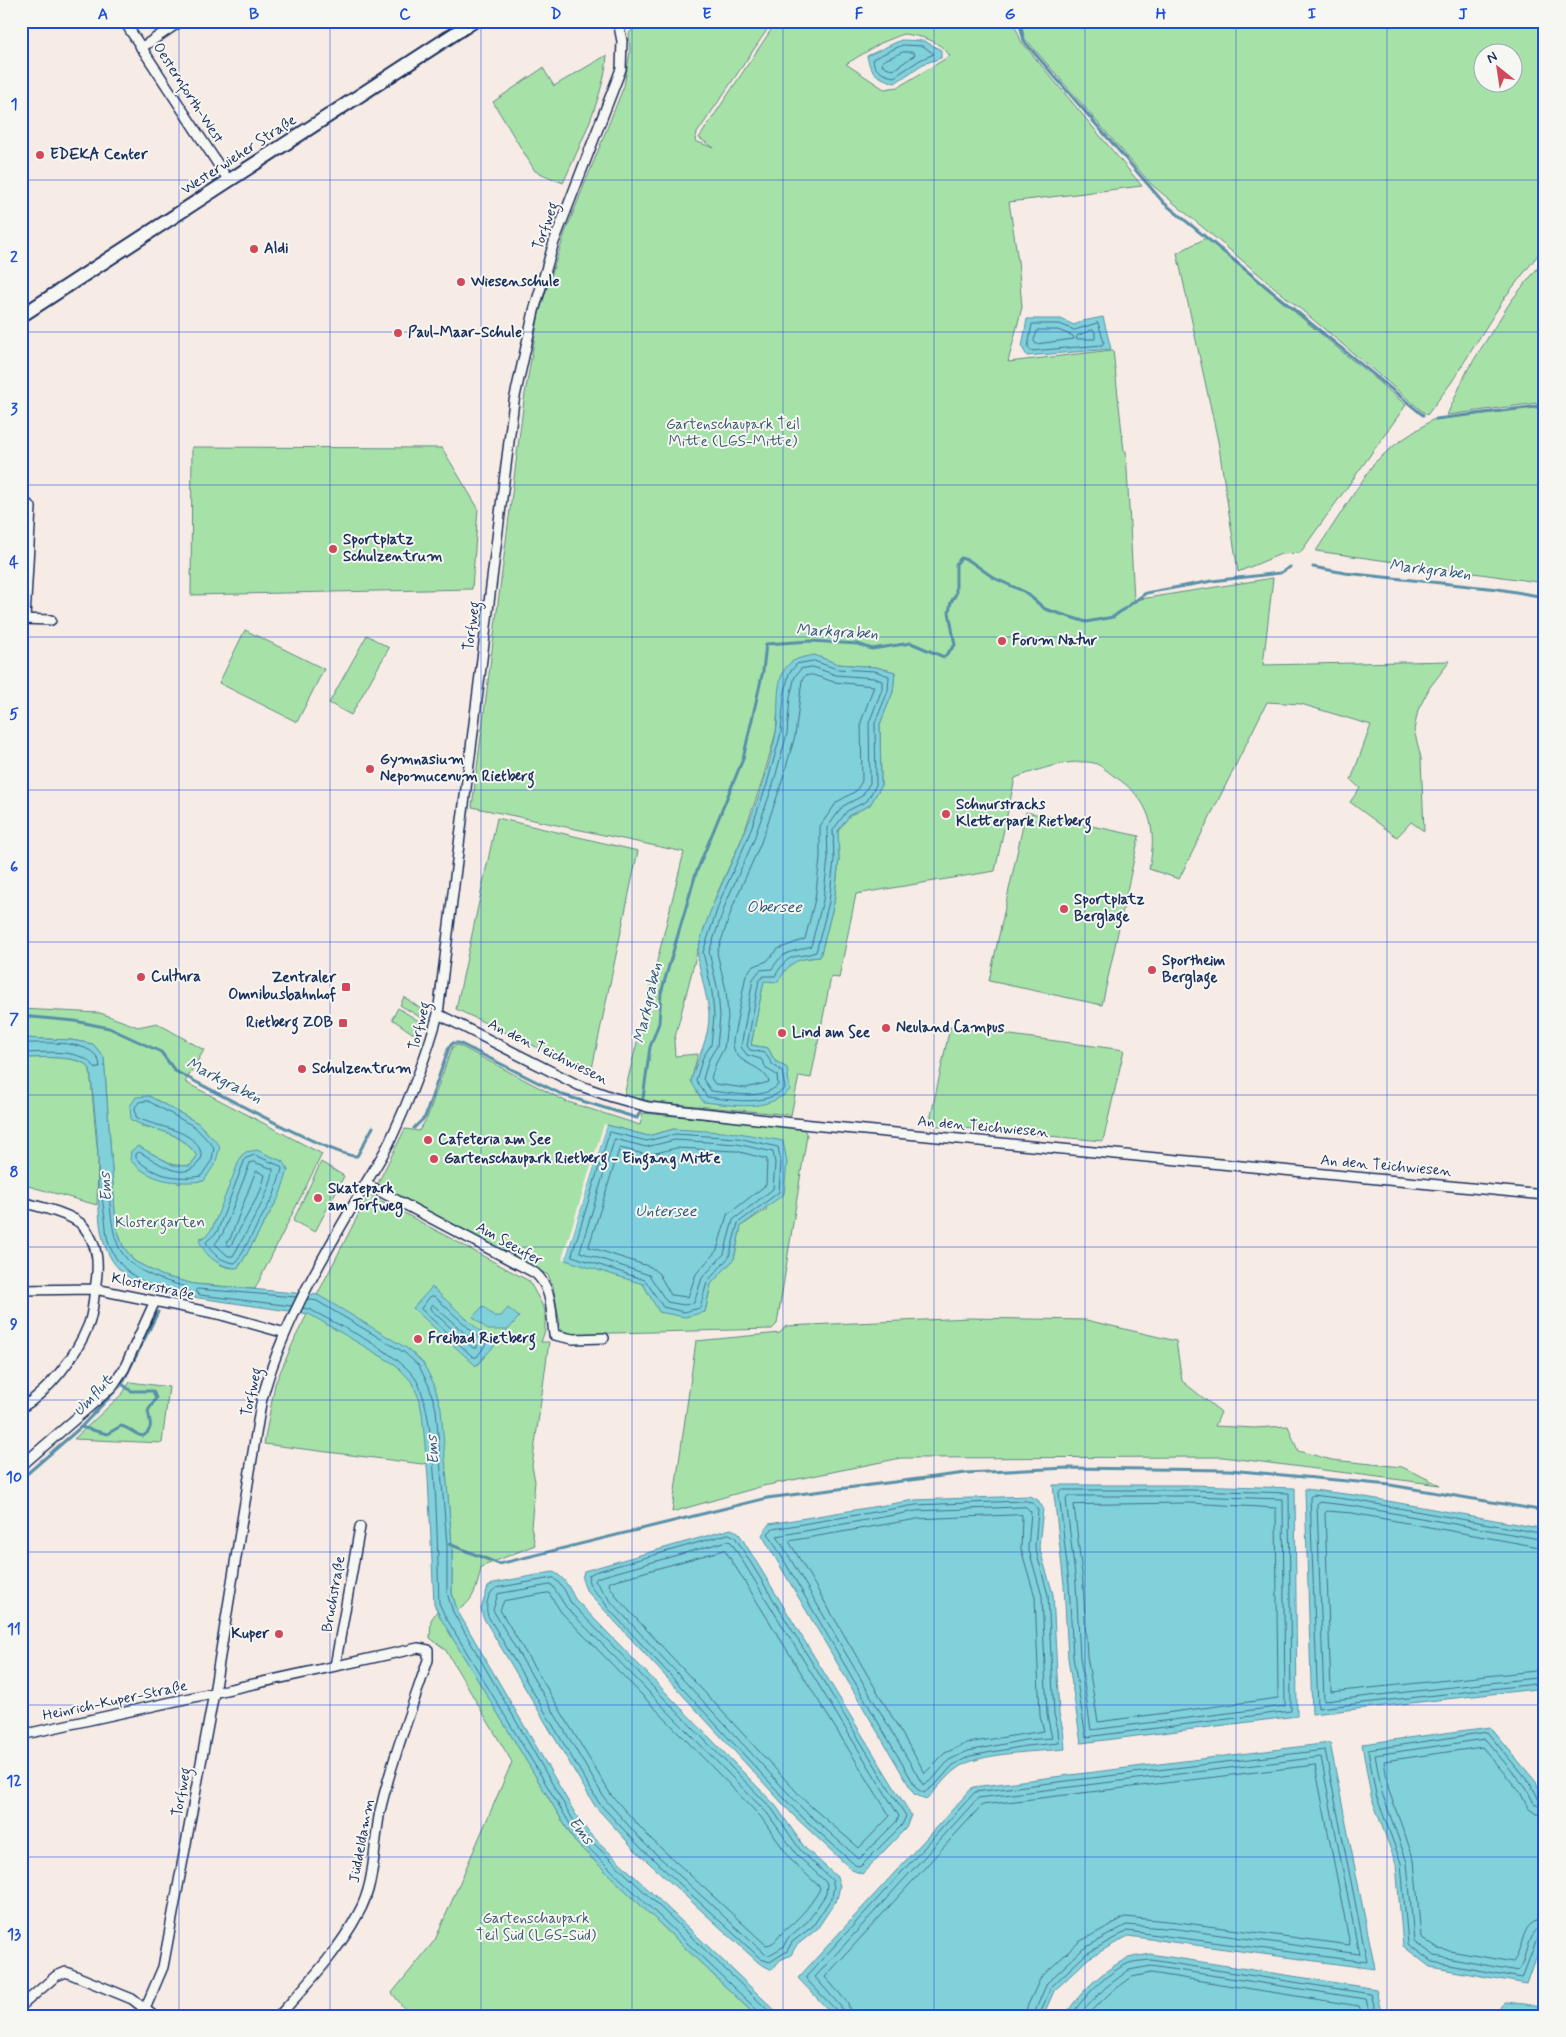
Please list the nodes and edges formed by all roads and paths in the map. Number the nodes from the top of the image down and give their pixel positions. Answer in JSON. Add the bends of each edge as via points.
{"nodes":[{"id":1,"x":124,"y":21,"type":"edge"},
{"id":2,"x":181,"y":21,"type":"edge"},
{"id":3,"x":474,"y":21,"type":"edge"},
{"id":4,"x":618,"y":21,"type":"edge"},
{"id":5,"x":141,"y":48,"type":"junction"},
{"id":6,"x":229,"y":181,"type":"junction"},
{"id":7,"x":21,"y":316,"type":"edge"},
{"id":8,"x":21,"y":499,"type":"edge"},
{"id":9,"x":23,"y":619,"type":"edge"},
{"id":10,"x":51,"y":620,"type":"dead end"},
{"id":11,"x":438,"y":1014,"type":"junction"},
{"id":12,"x":366,"y":1184,"type":"junction"},
{"id":13,"x":1545,"y":1195,"type":"edge"},
{"id":14,"x":21,"y":1202,"type":"edge"},
{"id":15,"x":95,"y":1289,"type":"junction"},
{"id":16,"x":21,"y":1290,"type":"edge"},
{"id":17,"x":155,"y":1301,"type":"junction"},
{"id":18,"x":281,"y":1332,"type":"junction"},
{"id":19,"x":604,"y":1338,"type":"dead end"},
{"id":20,"x":21,"y":1408,"type":"edge"},
{"id":21,"x":21,"y":1466,"type":"edge"},
{"id":22,"x":360,"y":1528,"type":"dead end"},
{"id":23,"x":335,"y":1666,"type":"junction"},
{"id":24,"x":214,"y":1693,"type":"junction"},
{"id":25,"x":21,"y":1735,"type":"edge"},
{"id":26,"x":21,"y":2006,"type":"edge"},
{"id":27,"x":145,"y":2009,"type":"junction"},
{"id":28,"x":138,"y":2016,"type":"edge"},
{"id":29,"x":154,"y":2016,"type":"edge"},
{"id":30,"x":279,"y":2016,"type":"edge"}],
"edges":[{"from":1,"to":5,"type":"street","name":"Oesternforth-West"},
{"from":2,"to":5,"type":"street"},
{"from":3,"to":6,"type":"main road","name":"Westerwieher Straße"},
{"from":4,"to":11,"type":"street","name":"Torfweg","via":[[622,41],[621,69],[554,242],[534,311],[514,401]]},
{"from":5,"to":6,"type":"street","name":"Oesternforth-West"},
{"from":6,"to":7,"type":"main road","name":"Westerwieher Straße"},
{"from":8,"to":9,"type":"street","via":[[31,507]]},
{"from":9,"to":10,"type":"street"},
{"from":11,"to":12,"type":"street","name":"Torfweg","via":[[413,1092]]},
{"from":11,"to":13,"type":"street","name":"An den Teichwiesen","via":[[578,1085],[648,1107]]},
{"from":12,"to":18,"type":"street","name":"Torfweg","via":[[291,1320]]},
{"from":12,"to":19,"type":"street","name":"Am Seeufer","via":[[535,1273],[548,1288],[554,1335],[573,1339]]},
{"from":14,"to":15,"type":"street","name":"Klosterstraße","via":[[54,1210],[83,1226],[95,1245],[99,1266]]},
{"from":15,"to":16,"type":"street"},
{"from":15,"to":17,"type":"street","name":"Klosterstraße"},
{"from":15,"to":20,"type":"street","via":[[89,1324],[79,1346],[31,1402]]},
{"from":17,"to":18,"type":"street","name":"Klosterstraße"},
{"from":17,"to":21,"type":"street","via":[[124,1369],[111,1388]]},
{"from":18,"to":24,"type":"street","name":"Torfweg","via":[[261,1402]]},
{"from":22,"to":23,"type":"street","name":"Bruchstraße"},
{"from":23,"to":24,"type":"street"},
{"from":23,"to":30,"type":"street","name":"Jüddeldamm","via":[[418,1648],[428,1650],[428,1660],[392,1765],[380,1812],[368,1891],[359,1914],[325,1962]]},
{"from":24,"to":25,"type":"street","name":"Heinrich-Kuper-Straße"},
{"from":24,"to":27,"type":"street","name":"Torfweg","via":[[163,1967]]},
{"from":26,"to":27,"type":"street","via":[[56,1976],[66,1972],[132,1999]]},
{"from":27,"to":28,"type":"street","name":"Torfweg"},
{"from":27,"to":29,"type":"street"}]}
